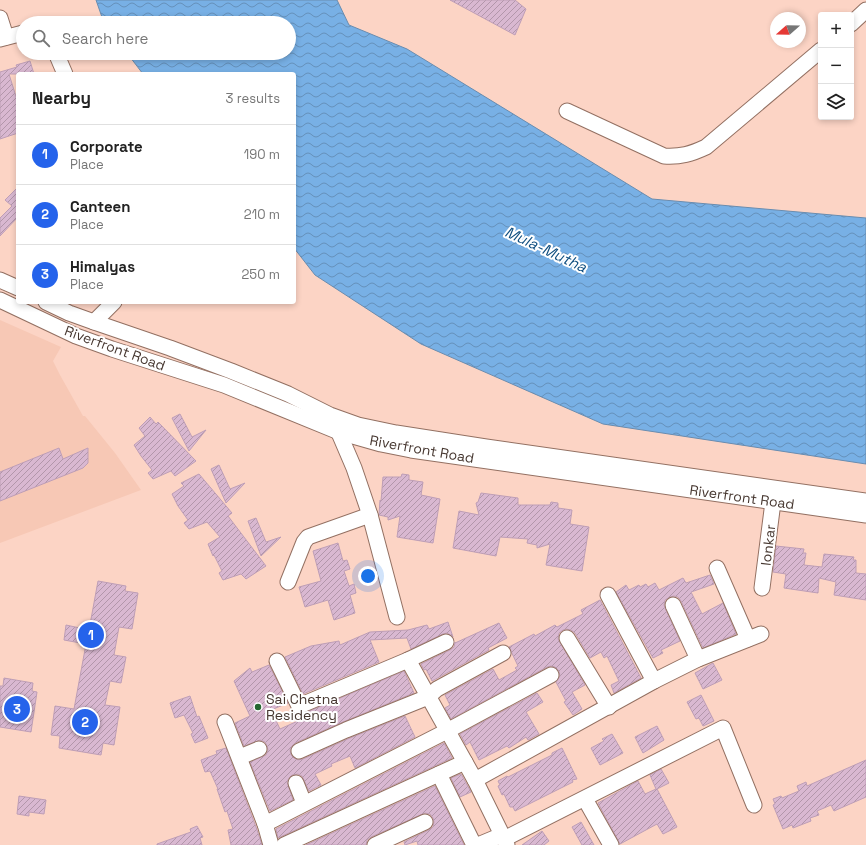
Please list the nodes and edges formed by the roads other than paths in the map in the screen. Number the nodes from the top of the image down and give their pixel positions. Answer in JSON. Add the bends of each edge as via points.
{"nodes":[{"id":1,"x":866,"y":10,"type":"edge"},
{"id":2,"x":0,"y":18,"type":"edge"},
{"id":3,"x":854,"y":21,"type":"edge"},
{"id":4,"x":16,"y":35,"type":"edge"},
{"id":5,"x":3,"y":38,"type":"edge"},
{"id":6,"x":818,"y":53,"type":"edge"},
{"id":7,"x":59,"y":60,"type":"edge"},
{"id":8,"x":64,"y":72,"type":"edge"},
{"id":9,"x":567,"y":111,"type":"dead end"},
{"id":10,"x":0,"y":280,"type":"edge"},
{"id":11,"x":16,"y":287,"type":"edge"},
{"id":12,"x":0,"y":300,"type":"edge"},
{"id":13,"x":50,"y":304,"type":"edge"},
{"id":14,"x":112,"y":304,"type":"edge"},
{"id":15,"x":94,"y":322,"type":"junction"},
{"id":16,"x":330,"y":415,"type":"junction"},
{"id":17,"x":339,"y":432,"type":"junction"},
{"id":18,"x":866,"y":501,"type":"edge"},
{"id":19,"x":773,"y":502,"type":"junction"},
{"id":20,"x":370,"y":515,"type":"junction"},
{"id":21,"x":866,"y":515,"type":"edge"},
{"id":22,"x":716,"y":568,"type":"dead end"},
{"id":23,"x":288,"y":582,"type":"dead end"},
{"id":24,"x":762,"y":588,"type":"dead end"},
{"id":25,"x":608,"y":595,"type":"dead end"},
{"id":26,"x":673,"y":605,"type":"dead end"},
{"id":27,"x":397,"y":617,"type":"dead end"},
{"id":28,"x":567,"y":638,"type":"dead end"},
{"id":29,"x":446,"y":642,"type":"dead end"},
{"id":30,"x":503,"y":653,"type":"dead end"},
{"id":31,"x":698,"y":659,"type":"junction"},
{"id":32,"x":408,"y":660,"type":"junction"},
{"id":33,"x":276,"y":661,"type":"dead end"},
{"id":34,"x":550,"y":676,"type":"dead end"},
{"id":35,"x":654,"y":681,"type":"junction"},
{"id":36,"x":428,"y":697,"type":"junction"},
{"id":37,"x":609,"y":707,"type":"junction"},
{"id":38,"x":225,"y":722,"type":"dead end"},
{"id":39,"x":447,"y":731,"type":"junction"},
{"id":40,"x":259,"y":749,"type":"dead end"},
{"id":41,"x":300,"y":751,"type":"dead end"},
{"id":42,"x":240,"y":757,"type":"junction"},
{"id":43,"x":465,"y":762,"type":"junction"},
{"id":44,"x":439,"y":774,"type":"junction"},
{"id":45,"x":475,"y":780,"type":"junction"},
{"id":46,"x":296,"y":784,"type":"dead end"},
{"id":47,"x":585,"y":798,"type":"junction"},
{"id":48,"x":304,"y":803,"type":"junction"},
{"id":49,"x":754,"y":805,"type":"dead end"},
{"id":50,"x":425,"y":822,"type":"dead end"},
{"id":51,"x":265,"y":824,"type":"junction"},
{"id":52,"x":504,"y":840,"type":"edge"},
{"id":53,"x":271,"y":845,"type":"edge"},
{"id":54,"x":284,"y":845,"type":"edge"},
{"id":55,"x":375,"y":845,"type":"edge"},
{"id":56,"x":474,"y":845,"type":"edge"},
{"id":57,"x":478,"y":845,"type":"edge"},
{"id":58,"x":611,"y":845,"type":"edge"}],
"edges":[{"from":1,"to":3,"type":"street"},
{"from":2,"to":5,"type":"street"},
{"from":4,"to":5,"type":"street"},
{"from":6,"to":9,"type":"street","via":[[706,147],[691,154],[664,156]]},
{"from":7,"to":8,"type":"street"},
{"from":10,"to":11,"type":"street"},
{"from":12,"to":17,"type":"street","name":"Riverfront Road","via":[[76,336],[224,385]]},
{"from":13,"to":15,"type":"street","name":"Riverfront Road"},
{"from":14,"to":15,"type":"street"},
{"from":15,"to":16,"type":"street","name":"Riverfront Road","via":[[170,348],[288,394]]},
{"from":16,"to":17,"type":"street"},
{"from":16,"to":18,"type":"street","name":"Riverfront Road","via":[[358,425],[426,438]]},
{"from":17,"to":19,"type":"street","name":"Riverfront Road","via":[[411,450]]},
{"from":17,"to":20,"type":"street"},
{"from":19,"to":21,"type":"street","name":"Riverfront Road"},
{"from":19,"to":24,"type":"street","name":"lonkar"},
{"from":20,"to":23,"type":"street","via":[[308,537]]},
{"from":20,"to":27,"type":"street"},
{"from":22,"to":31,"type":"street","via":[[755,636]]},
{"from":25,"to":35,"type":"street"},
{"from":26,"to":31,"type":"street"},
{"from":28,"to":37,"type":"street"},
{"from":29,"to":32,"type":"street"},
{"from":30,"to":36,"type":"street","via":[[437,689]]},
{"from":31,"to":35,"type":"street"},
{"from":32,"to":33,"type":"street","via":[[299,706]]},
{"from":32,"to":36,"type":"street"},
{"from":34,"to":39,"type":"street"},
{"from":35,"to":37,"type":"street"},
{"from":36,"to":39,"type":"street"},
{"from":36,"to":41,"type":"street"},
{"from":37,"to":45,"type":"street"},
{"from":38,"to":42,"type":"street"},
{"from":39,"to":43,"type":"street"},
{"from":39,"to":48,"type":"street"},
{"from":40,"to":42,"type":"street"},
{"from":42,"to":51,"type":"street"},
{"from":43,"to":44,"type":"street"},
{"from":43,"to":45,"type":"street"},
{"from":44,"to":54,"type":"street"},
{"from":44,"to":56,"type":"street"},
{"from":45,"to":52,"type":"street"},
{"from":46,"to":48,"type":"street"},
{"from":47,"to":49,"type":"street","via":[[723,728]]},
{"from":47,"to":52,"type":"street"},
{"from":47,"to":58,"type":"street"},
{"from":48,"to":51,"type":"street"},
{"from":50,"to":55,"type":"street"},
{"from":51,"to":53,"type":"street"},
{"from":52,"to":57,"type":"street"}]}
